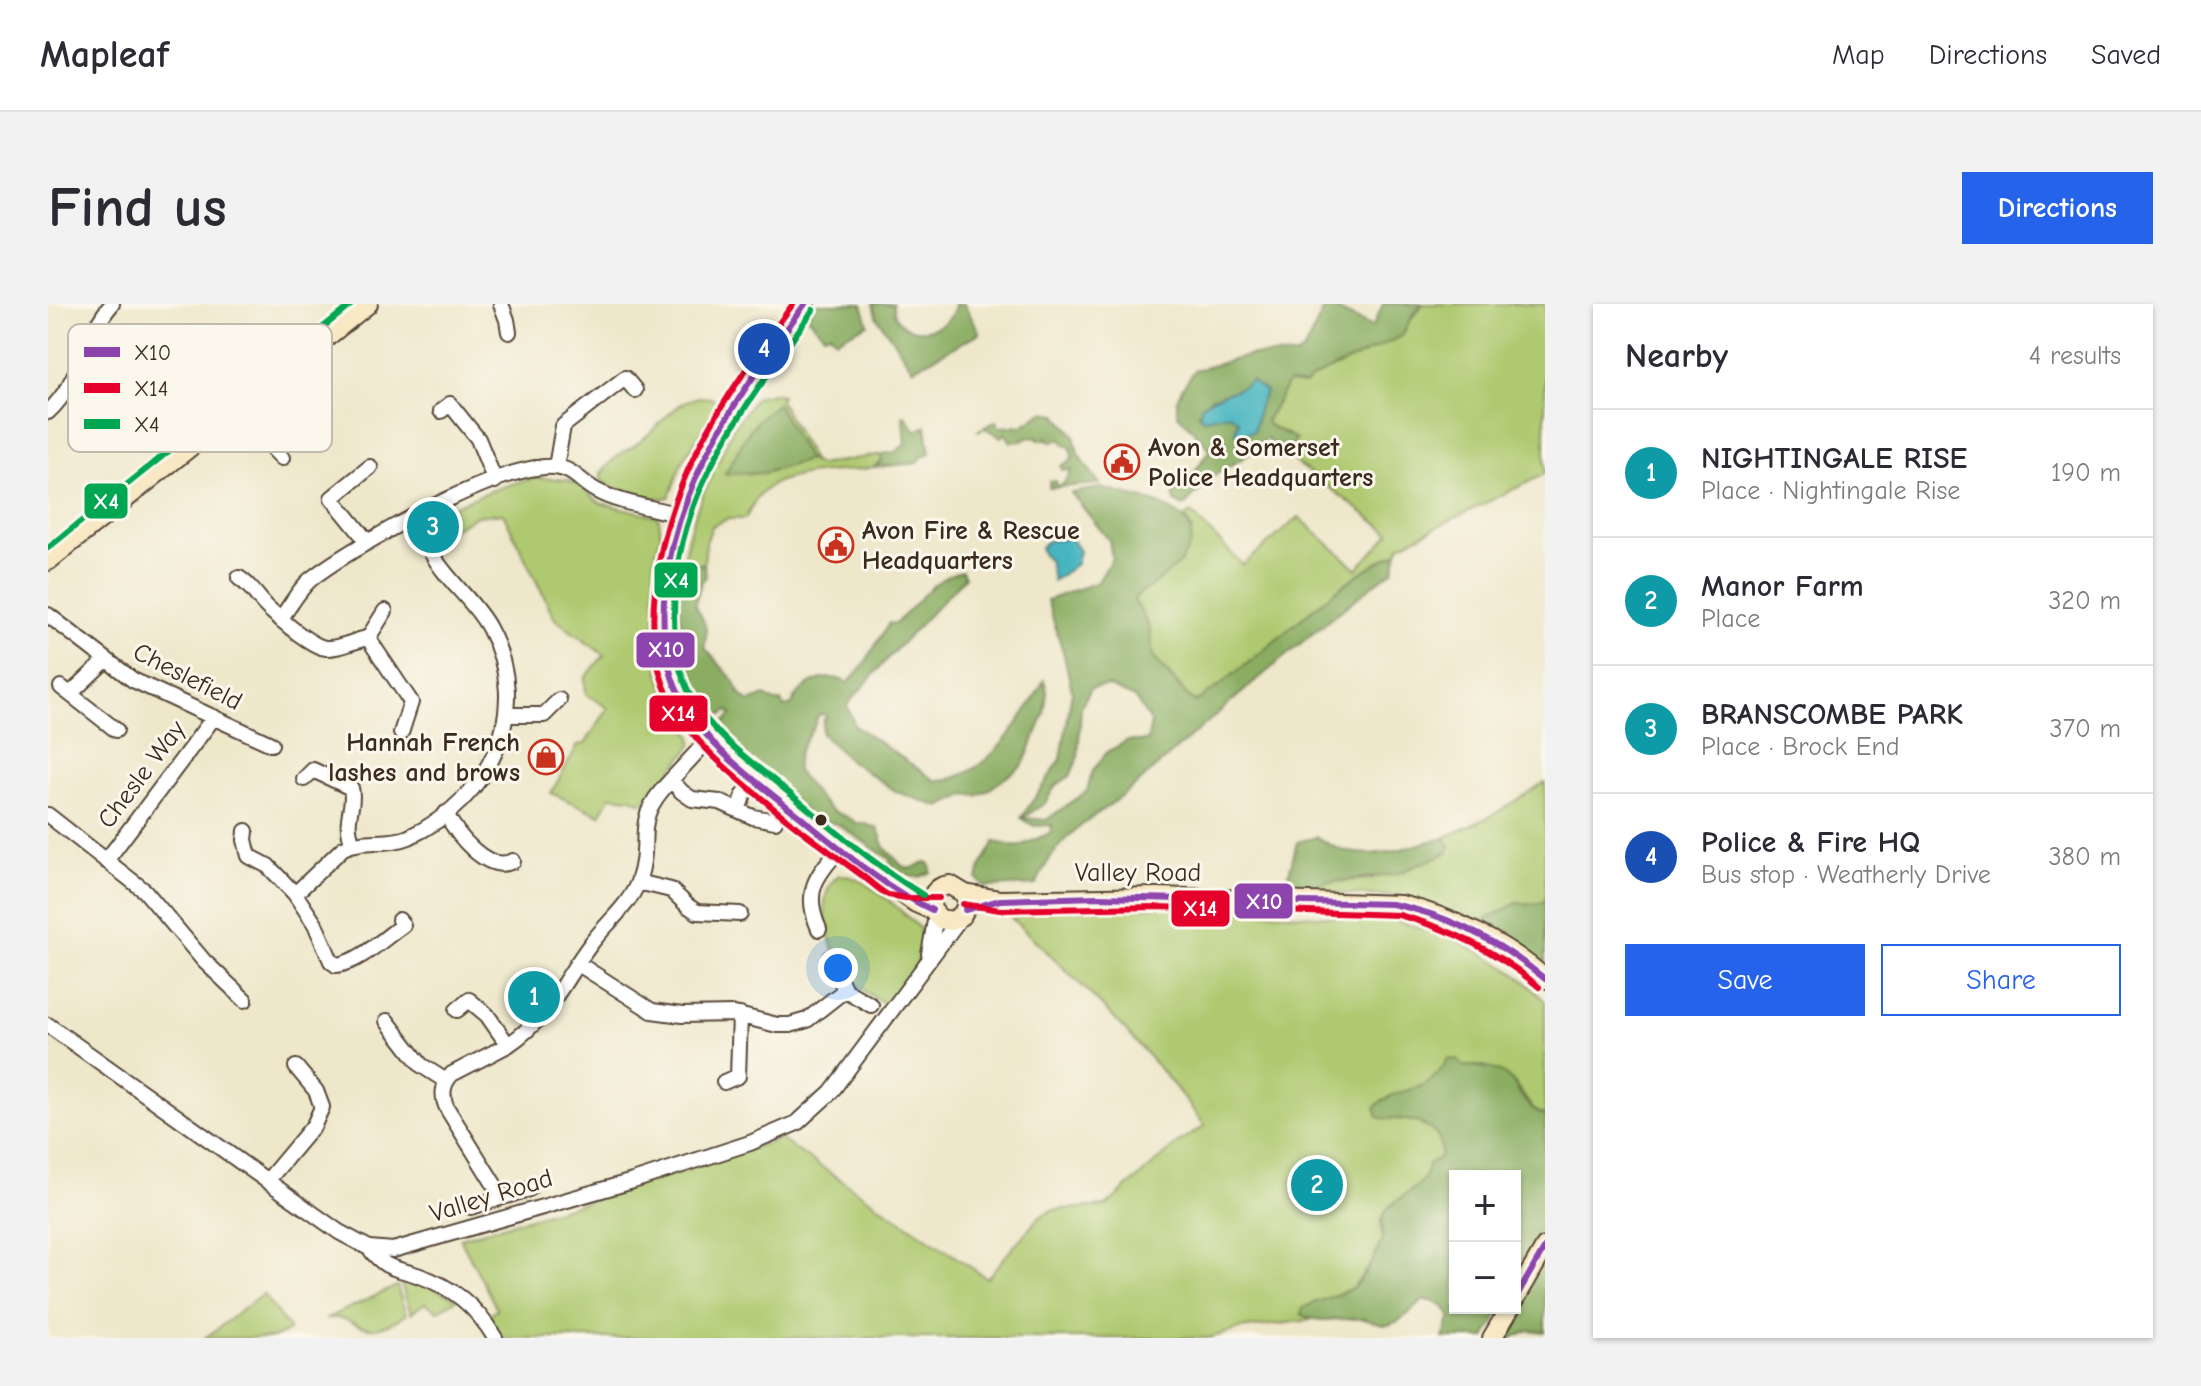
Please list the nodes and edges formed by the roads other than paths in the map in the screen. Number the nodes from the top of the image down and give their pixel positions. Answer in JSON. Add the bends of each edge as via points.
{"nodes":[{"id":1,"x":112,"y":304,"type":"edge"},
{"id":2,"x":368,"y":304,"type":"edge"},
{"id":3,"x":501,"y":304,"type":"edge"},
{"id":4,"x":805,"y":304,"type":"edge"},
{"id":5,"x":511,"y":323,"type":"dead end"},
{"id":6,"x":99,"y":324,"type":"edge"},
{"id":7,"x":332,"y":333,"type":"edge"},
{"id":8,"x":68,"y":386,"type":"edge"},
{"id":9,"x":635,"y":390,"type":"dead end"},
{"id":10,"x":450,"y":404,"type":"dead end"},
{"id":11,"x":48,"y":412,"type":"edge"},
{"id":12,"x":185,"y":452,"type":"edge"},
{"id":13,"x":276,"y":452,"type":"edge"},
{"id":14,"x":282,"y":458,"type":"dead end"},
{"id":15,"x":370,"y":467,"type":"dead end"},
{"id":16,"x":556,"y":467,"type":"junction"},
{"id":17,"x":495,"y":481,"type":"junction"},
{"id":18,"x":679,"y":515,"type":"junction"},
{"id":19,"x":413,"y":517,"type":"junction"},
{"id":20,"x":367,"y":541,"type":"junction"},
{"id":21,"x":48,"y":561,"type":"edge"},
{"id":22,"x":247,"y":579,"type":"dead end"},
{"id":23,"x":385,"y":611,"type":"dead end"},
{"id":24,"x":48,"y":615,"type":"edge"},
{"id":25,"x":281,"y":618,"type":"junction"},
{"id":26,"x":368,"y":638,"type":"junction"},
{"id":27,"x":106,"y":660,"type":"junction"},
{"id":28,"x":559,"y":700,"type":"dead end"},
{"id":29,"x":412,"y":707,"type":"junction"},
{"id":30,"x":428,"y":707,"type":"dead end"},
{"id":31,"x":506,"y":715,"type":"junction"},
{"id":32,"x":214,"y":717,"type":"junction"},
{"id":33,"x":116,"y":730,"type":"dead end"},
{"id":34,"x":401,"y":733,"type":"dead end"},
{"id":35,"x":709,"y":739,"type":"junction"},
{"id":36,"x":271,"y":744,"type":"dead end"},
{"id":37,"x":309,"y":771,"type":"dead end"},
{"id":38,"x":671,"y":780,"type":"junction"},
{"id":39,"x":744,"y":794,"type":"dead end"},
{"id":40,"x":738,"y":810,"type":"junction"},
{"id":41,"x":446,"y":813,"type":"junction"},
{"id":42,"x":48,"y":815,"type":"edge"},
{"id":43,"x":775,"y":821,"type":"dead end"},
{"id":44,"x":246,"y":831,"type":"dead end"},
{"id":45,"x":353,"y":844,"type":"junction"},
{"id":46,"x":840,"y":849,"type":"junction"},
{"id":47,"x":106,"y":861,"type":"junction"},
{"id":48,"x":504,"y":866,"type":"dead end"},
{"id":49,"x":638,"y":882,"type":"junction"},
{"id":50,"x":895,"y":887,"type":"junction"},
{"id":51,"x":939,"y":888,"type":"junction"},
{"id":52,"x":295,"y":894,"type":"junction"},
{"id":53,"x":964,"y":906,"type":"junction"},
{"id":54,"x":934,"y":912,"type":"junction"},
{"id":55,"x":740,"y":914,"type":"dead end"},
{"id":56,"x":811,"y":922,"type":"dead end"},
{"id":57,"x":406,"y":926,"type":"dead end"},
{"id":58,"x":830,"y":958,"type":"dead end"},
{"id":59,"x":928,"y":958,"type":"junction"},
{"id":60,"x":577,"y":963,"type":"junction"},
{"id":61,"x":1545,"y":979,"type":"edge"},
{"id":62,"x":242,"y":990,"type":"dead end"},
{"id":63,"x":845,"y":990,"type":"junction"},
{"id":64,"x":871,"y":1005,"type":"dead end"},
{"id":65,"x":457,"y":1010,"type":"dead end"},
{"id":66,"x":740,"y":1015,"type":"junction"},
{"id":67,"x":387,"y":1021,"type":"dead end"},
{"id":68,"x":48,"y":1025,"type":"edge"},
{"id":69,"x":508,"y":1045,"type":"junction"},
{"id":70,"x":296,"y":1067,"type":"dead end"},
{"id":71,"x":737,"y":1080,"type":"dead end"},
{"id":72,"x":446,"y":1081,"type":"junction"},
{"id":73,"x":268,"y":1180,"type":"junction"},
{"id":74,"x":529,"y":1189,"type":"dead end"},
{"id":75,"x":502,"y":1197,"type":"junction"},
{"id":76,"x":471,"y":1207,"type":"dead end"},
{"id":77,"x":1545,"y":1247,"type":"edge"},
{"id":78,"x":369,"y":1248,"type":"junction"},
{"id":79,"x":1521,"y":1289,"type":"edge"},
{"id":80,"x":1506,"y":1314,"type":"edge"},
{"id":81,"x":495,"y":1338,"type":"edge"},
{"id":82,"x":1492,"y":1338,"type":"edge"}],
"edges":[{"from":1,"to":6,"type":"street"},
{"from":2,"to":7,"type":"street"},
{"from":3,"to":5,"type":"street"},
{"from":4,"to":18,"type":"street","via":[[717,430]]},
{"from":8,"to":11,"type":"street"},
{"from":9,"to":16,"type":"street","via":[[625,378],[563,426]]},
{"from":10,"to":17,"type":"street","via":[[478,439]]},
{"from":12,"to":21,"type":"street"},
{"from":13,"to":14,"type":"street"},
{"from":15,"to":20,"type":"street","via":[[327,502]]},
{"from":16,"to":17,"type":"street"},
{"from":16,"to":18,"type":"street","via":[[603,494]]},
{"from":17,"to":19,"type":"street"},
{"from":18,"to":35,"type":"street","via":[[664,588],[664,647],[680,698]]},
{"from":19,"to":20,"type":"street"},
{"from":19,"to":31,"type":"street","via":[[436,560],[495,641],[504,666]]},
{"from":20,"to":25,"type":"street","via":[[308,582]]},
{"from":22,"to":25,"type":"street"},
{"from":23,"to":26,"type":"street"},
{"from":24,"to":27,"type":"street","name":"Cheslefield"},
{"from":25,"to":26,"type":"street","via":[[320,647]]},
{"from":26,"to":29,"type":"street"},
{"from":27,"to":32,"type":"street","name":"Cheslefield","via":[[147,687]]},
{"from":27,"to":33,"type":"street","via":[[65,691]]},
{"from":28,"to":31,"type":"street","via":[[543,721]]},
{"from":29,"to":30,"type":"street"},
{"from":29,"to":34,"type":"street"},
{"from":31,"to":41,"type":"street","via":[[482,778]]},
{"from":32,"to":36,"type":"street","name":"Cheslefield"},
{"from":32,"to":47,"type":"street","name":"Chesle Way"},
{"from":35,"to":38,"type":"street"},
{"from":35,"to":46,"type":"street"},
{"from":37,"to":45,"type":"street","via":[[353,790],[347,822]]},
{"from":38,"to":40,"type":"street","via":[[688,797]]},
{"from":38,"to":49,"type":"street","via":[[646,815]]},
{"from":39,"to":40,"type":"street"},
{"from":40,"to":43,"type":"street"},
{"from":41,"to":45,"type":"street","via":[[404,839]]},
{"from":41,"to":48,"type":"street","via":[[474,850]]},
{"from":42,"to":47,"type":"street"},
{"from":44,"to":52,"type":"street","via":[[245,860],[268,866]]},
{"from":45,"to":52,"type":"street"},
{"from":46,"to":50,"type":"street"},
{"from":46,"to":56,"type":"street","via":[[814,884]]},
{"from":47,"to":62,"type":"street","via":[[149,895],[205,963]]},
{"from":49,"to":55,"type":"street","via":[[669,888],[697,912],[721,908]]},
{"from":49,"to":60,"type":"street"},
{"from":50,"to":51,"type":"street"},
{"from":50,"to":54,"type":"street"},
{"from":51,"to":53,"type":"street","name":"Valley Road","via":[[956,886]]},
{"from":51,"to":54,"type":"street","name":"Valley Road","via":[[932,898]]},
{"from":52,"to":57,"type":"street","via":[[336,965]]},
{"from":53,"to":54,"type":"street","name":"Valley Road","via":[[952,921]]},
{"from":53,"to":59,"type":"street","name":"Valley Road"},
{"from":53,"to":61,"type":"street","name":"Valley Road","via":[[1000,900],[1157,897],[1401,905],[1463,927]]},
{"from":54,"to":59,"type":"street","name":"Valley Road"},
{"from":58,"to":63,"type":"street"},
{"from":59,"to":78,"type":"street","name":"Valley Road","via":[[831,1092],[797,1123],[633,1181],[420,1244]]},
{"from":60,"to":66,"type":"street","via":[[650,1016]]},
{"from":60,"to":69,"type":"street","via":[[544,1015]]},
{"from":63,"to":64,"type":"street"},
{"from":63,"to":66,"type":"street","via":[[810,1025],[777,1025]]},
{"from":65,"to":69,"type":"street","via":[[469,994]]},
{"from":66,"to":71,"type":"street"},
{"from":67,"to":72,"type":"street","via":[[395,1044]]},
{"from":68,"to":73,"type":"street"},
{"from":69,"to":72,"type":"street"},
{"from":70,"to":73,"type":"street","via":[[328,1105]]},
{"from":72,"to":75,"type":"street","via":[[444,1103],[483,1151]]},
{"from":73,"to":78,"type":"street"},
{"from":74,"to":75,"type":"street"},
{"from":75,"to":76,"type":"street"},
{"from":77,"to":79,"type":"street"},
{"from":78,"to":81,"type":"street","via":[[385,1266],[461,1296]]},
{"from":80,"to":82,"type":"street"}]}
